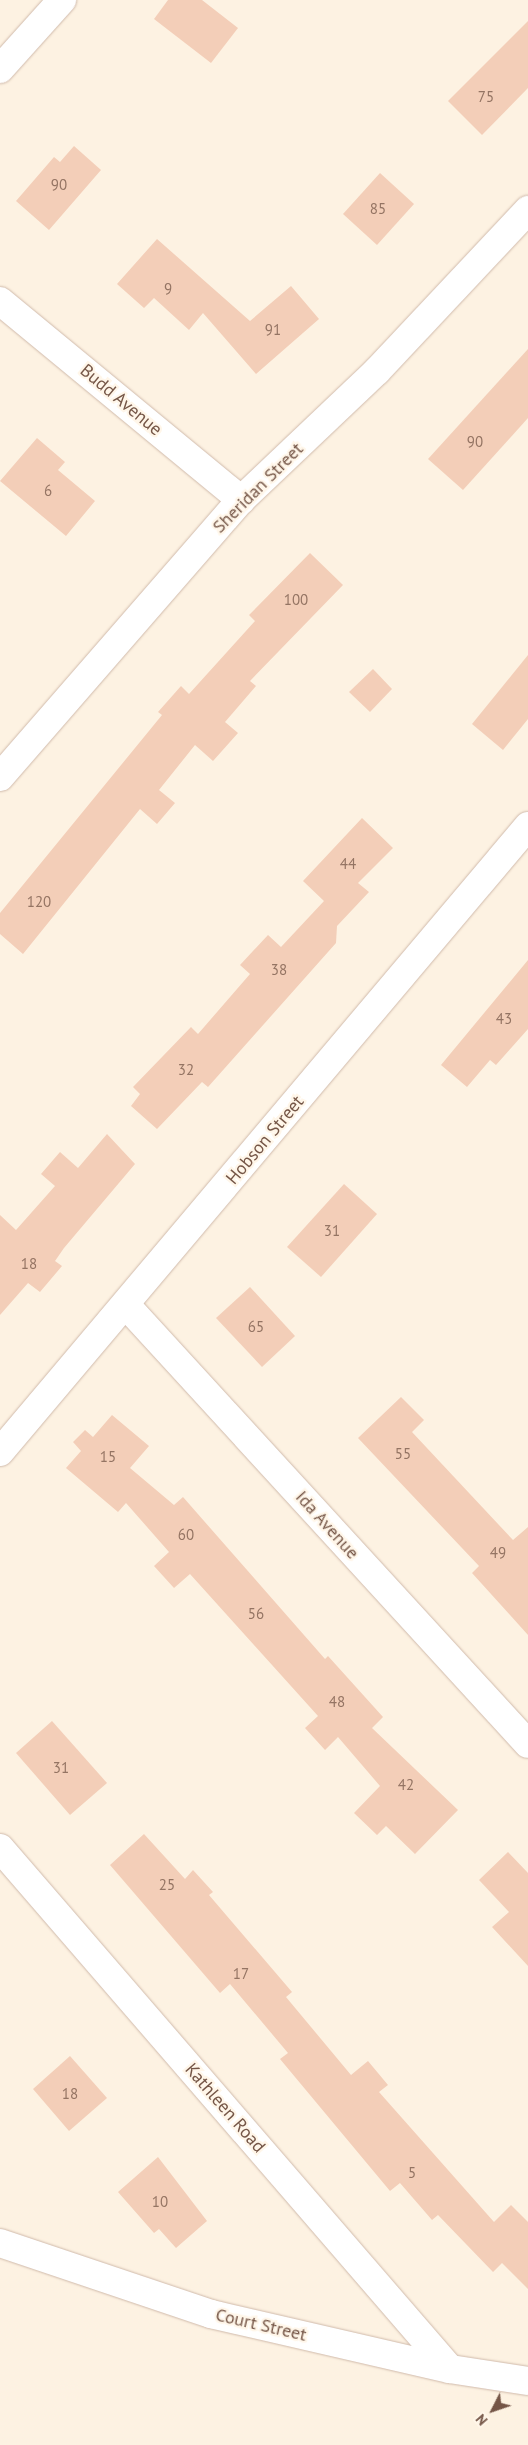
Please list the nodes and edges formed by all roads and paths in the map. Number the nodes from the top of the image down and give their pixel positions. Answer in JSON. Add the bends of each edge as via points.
{"nodes":[{"id":1,"x":62,"y":0,"type":"edge"},
{"id":2,"x":0,"y":69,"type":"edge"},
{"id":3,"x":528,"y":210,"type":"edge"},
{"id":4,"x":0,"y":301,"type":"edge"},
{"id":5,"x":241,"y":500,"type":"junction"},
{"id":6,"x":0,"y":777,"type":"edge"},
{"id":7,"x":528,"y":826,"type":"edge"},
{"id":8,"x":126,"y":1305,"type":"junction"},
{"id":9,"x":0,"y":1452,"type":"edge"},
{"id":10,"x":528,"y":1744,"type":"edge"},
{"id":11,"x":0,"y":1848,"type":"edge"},
{"id":12,"x":0,"y":2243,"type":"edge"},
{"id":13,"x":450,"y":2369,"type":"junction"},
{"id":14,"x":528,"y":2381,"type":"edge"}],
"edges":[{"from":1,"to":2,"type":"street"},
{"from":3,"to":5,"type":"street","name":"Sheridan Street","via":[[377,371]]},
{"from":4,"to":5,"type":"street","name":"Budd Avenue"},
{"from":5,"to":6,"type":"street","name":"Sheridan Street"},
{"from":7,"to":8,"type":"street","name":"Hobson Street"},
{"from":8,"to":9,"type":"street","name":"Hobson Street"},
{"from":8,"to":10,"type":"street","name":"Ida Avenue"},
{"from":11,"to":13,"type":"street","name":"Kathleen Road"},
{"from":12,"to":13,"type":"street","name":"Court Street","via":[[211,2314]]},
{"from":13,"to":14,"type":"street","name":"Court Street"}]}
